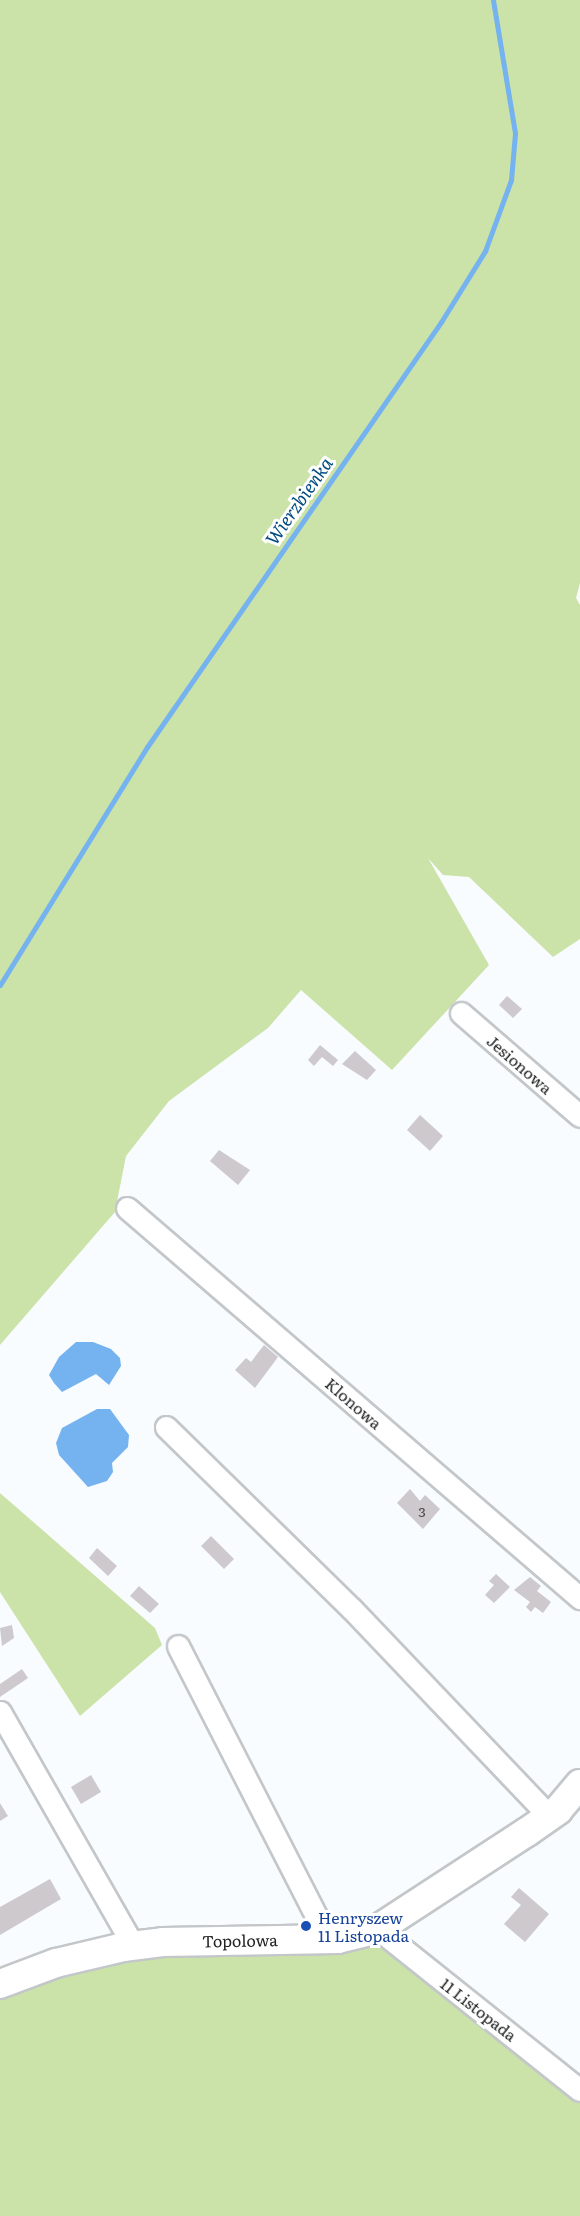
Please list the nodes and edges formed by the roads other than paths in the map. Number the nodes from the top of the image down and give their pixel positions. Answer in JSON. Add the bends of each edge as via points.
{"nodes":[{"id":1,"x":461,"y":1013,"type":"dead end"},
{"id":2,"x":580,"y":1116,"type":"edge"},
{"id":3,"x":127,"y":1208,"type":"dead end"},
{"id":4,"x":166,"y":1427,"type":"dead end"},
{"id":5,"x":580,"y":1598,"type":"edge"},
{"id":6,"x":178,"y":1646,"type":"dead end"},
{"id":7,"x":0,"y":1712,"type":"edge"},
{"id":8,"x":580,"y":1784,"type":"edge"},
{"id":9,"x":549,"y":1816,"type":"junction"},
{"id":10,"x":378,"y":1929,"type":"junction"},
{"id":11,"x":328,"y":1939,"type":"junction"},
{"id":12,"x":133,"y":1945,"type":"junction"},
{"id":13,"x":0,"y":1984,"type":"edge"},
{"id":14,"x":580,"y":2090,"type":"edge"}],
"edges":[{"from":1,"to":2,"type":"street","name":"Jesionowa"},
{"from":3,"to":5,"type":"street","name":"Klonowa"},
{"from":4,"to":9,"type":"street","via":[[352,1609]]},
{"from":6,"to":11,"type":"street"},
{"from":7,"to":12,"type":"street"},
{"from":8,"to":9,"type":"street","name":"Topolowa"},
{"from":9,"to":10,"type":"street","name":"Topolowa"},
{"from":10,"to":11,"type":"street","name":"Topolowa"},
{"from":10,"to":14,"type":"street","name":"11 Listopada"},
{"from":11,"to":12,"type":"street","name":"Topolowa"},
{"from":12,"to":13,"type":"street","name":"Topolowa","via":[[56,1963]]}]}
